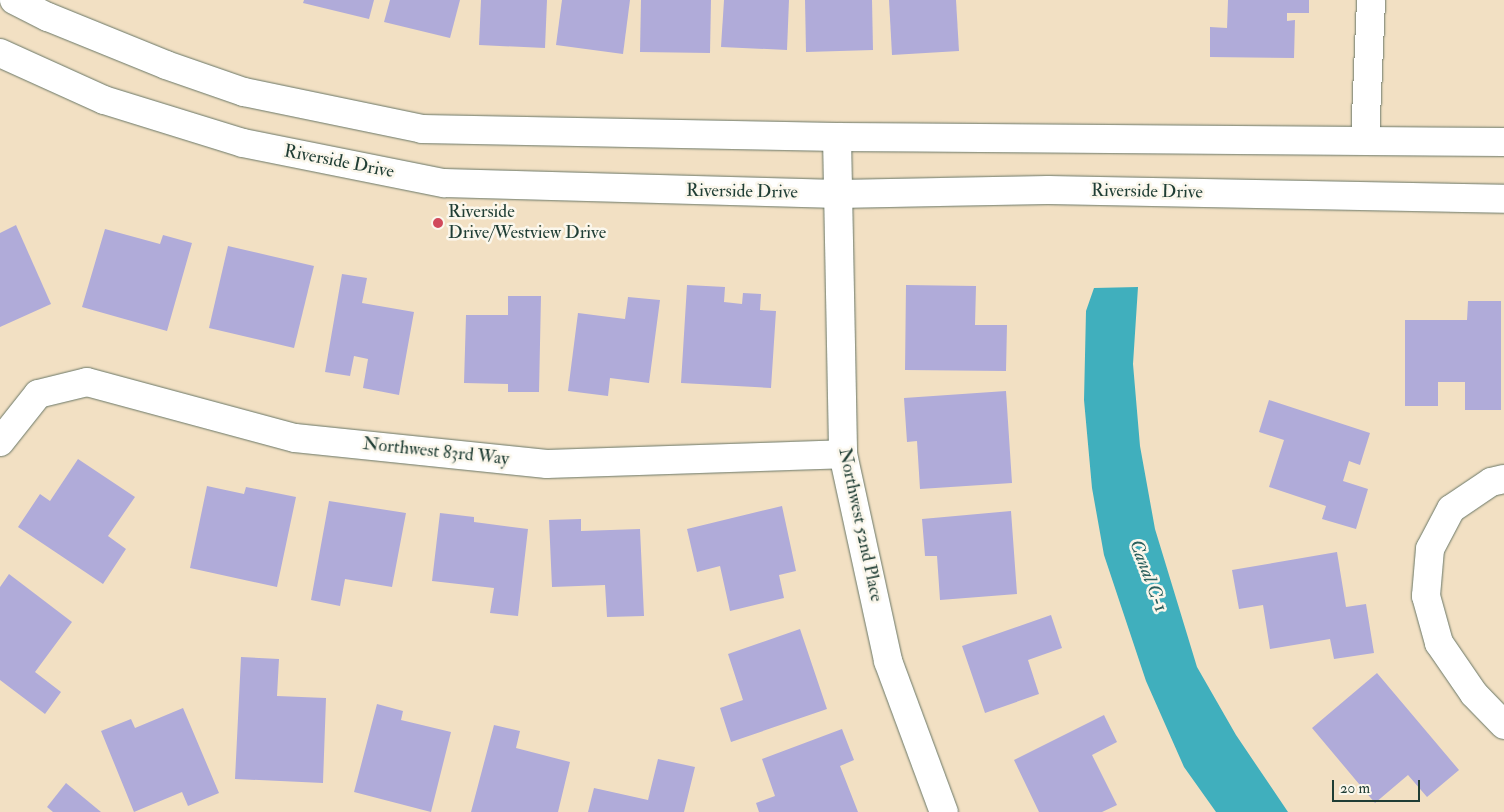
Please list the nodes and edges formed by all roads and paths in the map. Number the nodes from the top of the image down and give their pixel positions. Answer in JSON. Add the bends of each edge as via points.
{"nodes":[{"id":1,"x":14,"y":0,"type":"edge"},
{"id":2,"x":1371,"y":0,"type":"edge"},
{"id":3,"x":0,"y":53,"type":"edge"},
{"id":4,"x":837,"y":137,"type":"junction"},
{"id":5,"x":1365,"y":139,"type":"junction"},
{"id":6,"x":1504,"y":142,"type":"edge"},
{"id":7,"x":838,"y":194,"type":"junction"},
{"id":8,"x":1504,"y":199,"type":"edge"},
{"id":9,"x":0,"y":442,"type":"edge"},
{"id":10,"x":842,"y":454,"type":"junction"},
{"id":11,"x":1504,"y":479,"type":"edge"},
{"id":12,"x":1504,"y":725,"type":"edge"},
{"id":13,"x":944,"y":812,"type":"edge"}],
"edges":[{"from":1,"to":4,"type":"street","via":[[166,65],[244,92],[422,129]]},
{"from":2,"to":5,"type":"street"},
{"from":3,"to":7,"type":"street","name":"Riverside Drive","via":[[104,100],[242,143],[444,183]]},
{"from":4,"to":5,"type":"street","via":[[1189,141]]},
{"from":4,"to":7,"type":"street","name":"Northwest 52nd Place"},
{"from":5,"to":6,"type":"street"},
{"from":7,"to":8,"type":"street","name":"Riverside Drive","via":[[1048,190]]},
{"from":7,"to":10,"type":"street","name":"Northwest 52nd Place"},
{"from":9,"to":10,"type":"street","name":"Northwest 83rd Way","via":[[38,394],[87,382],[295,438],[547,464]]},
{"from":10,"to":13,"type":"street","name":"Northwest 52nd Place","via":[[888,661]]},
{"from":11,"to":12,"type":"street","via":[[1491,482],[1451,509],[1430,549],[1426,596],[1439,642],[1474,694]]}]}
